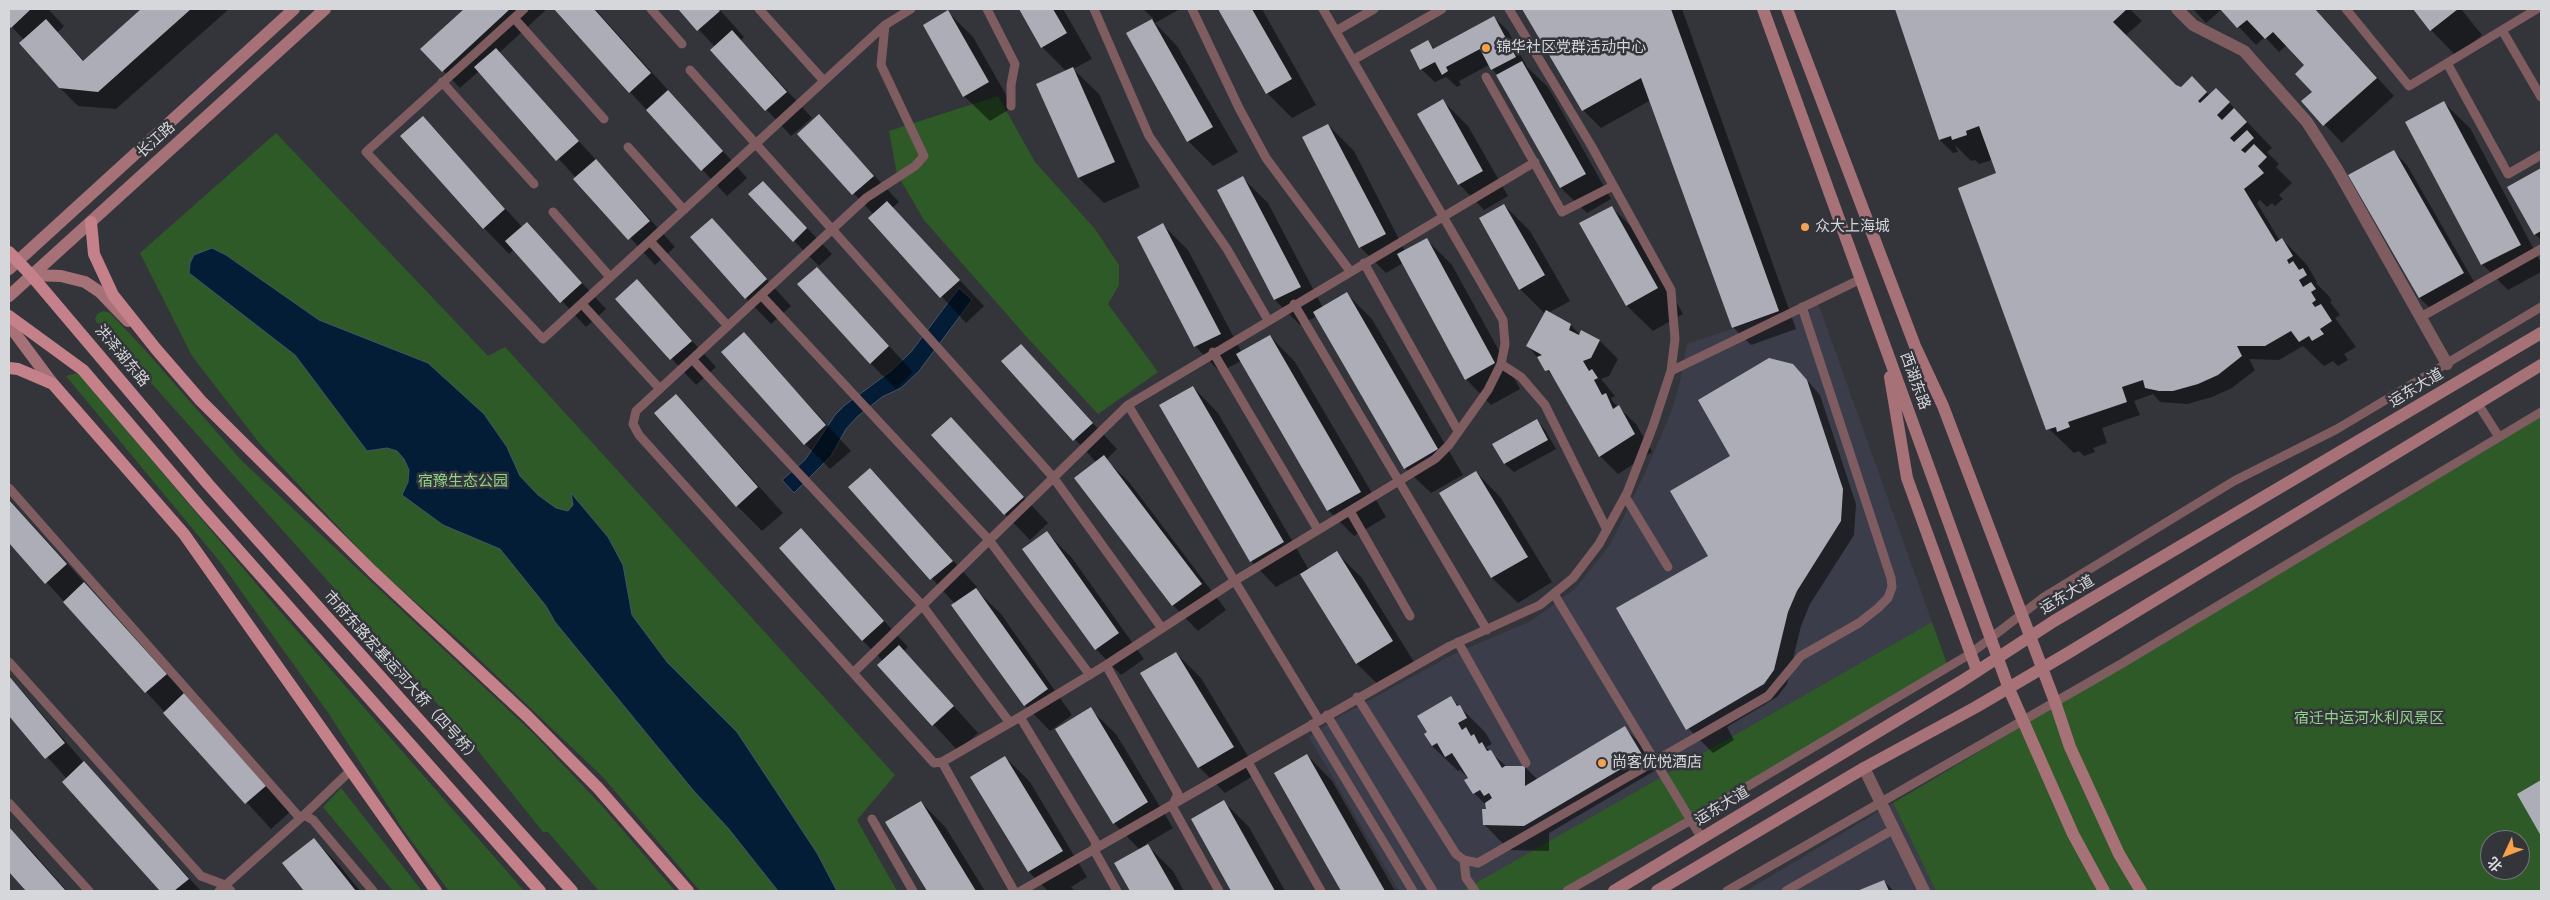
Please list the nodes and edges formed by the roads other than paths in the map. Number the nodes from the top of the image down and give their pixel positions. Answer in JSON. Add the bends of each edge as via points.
{"nodes":[{"id":1,"x":294,"y":9,"type":"edge"},
{"id":2,"x":325,"y":9,"type":"edge"},
{"id":3,"x":524,"y":9,"type":"edge"},
{"id":4,"x":651,"y":9,"type":"edge"},
{"id":5,"x":759,"y":9,"type":"edge"},
{"id":6,"x":911,"y":9,"type":"edge"},
{"id":7,"x":987,"y":9,"type":"edge"},
{"id":8,"x":1094,"y":9,"type":"edge"},
{"id":9,"x":1192,"y":9,"type":"edge"},
{"id":10,"x":1323,"y":9,"type":"edge"},
{"id":11,"x":1374,"y":9,"type":"edge"},
{"id":12,"x":1442,"y":9,"type":"edge"},
{"id":13,"x":1509,"y":9,"type":"edge"},
{"id":14,"x":1763,"y":9,"type":"edge"},
{"id":15,"x":1786,"y":9,"type":"edge"},
{"id":16,"x":2177,"y":9,"type":"edge"},
{"id":17,"x":2346,"y":9,"type":"edge"},
{"id":18,"x":2537,"y":9,"type":"edge"},
{"id":19,"x":514,"y":18,"type":"junction"},
{"id":20,"x":1768,"y":23,"type":"junction"},
{"id":21,"x":885,"y":25,"type":"junction"},
{"id":22,"x":2502,"y":30,"type":"junction"},
{"id":23,"x":1336,"y":31,"type":"junction"},
{"id":24,"x":682,"y":44,"type":"dead end"},
{"id":25,"x":1353,"y":60,"type":"junction"},
{"id":26,"x":2447,"y":63,"type":"junction"},
{"id":27,"x":690,"y":70,"type":"dead end"},
{"id":28,"x":1486,"y":77,"type":"dead end"},
{"id":29,"x":824,"y":81,"type":"junction"},
{"id":30,"x":442,"y":82,"type":"junction"},
{"id":31,"x":2541,"y":97,"type":"edge"},
{"id":32,"x":1011,"y":106,"type":"dead end"},
{"id":33,"x":604,"y":119,"type":"dead end"},
{"id":34,"x":755,"y":144,"type":"junction"},
{"id":35,"x":628,"y":148,"type":"dead end"},
{"id":36,"x":2541,"y":155,"type":"edge"},
{"id":37,"x":1535,"y":162,"type":"junction"},
{"id":38,"x":534,"y":184,"type":"dead end"},
{"id":39,"x":1614,"y":186,"type":"junction"},
{"id":40,"x":684,"y":210,"type":"junction"},
{"id":41,"x":553,"y":212,"type":"dead end"},
{"id":42,"x":1442,"y":216,"type":"junction"},
{"id":43,"x":91,"y":222,"type":"junction"},
{"id":44,"x":833,"y":229,"type":"junction"},
{"id":45,"x":650,"y":241,"type":"junction"},
{"id":46,"x":2541,"y":249,"type":"edge"},
{"id":47,"x":12,"y":260,"type":"edge"},
{"id":48,"x":1364,"y":263,"type":"junction"},
{"id":49,"x":1350,"y":271,"type":"junction"},
{"id":50,"x":31,"y":275,"type":"junction"},
{"id":51,"x":610,"y":277,"type":"junction"},
{"id":52,"x":1861,"y":280,"type":"junction"},
{"id":53,"x":761,"y":295,"type":"junction"},
{"id":54,"x":9,"y":296,"type":"edge"},
{"id":55,"x":582,"y":304,"type":"junction"},
{"id":56,"x":1294,"y":304,"type":"junction"},
{"id":57,"x":1802,"y":307,"type":"junction"},
{"id":58,"x":2541,"y":307,"type":"edge"},
{"id":59,"x":9,"y":316,"type":"edge"},
{"id":60,"x":2421,"y":317,"type":"junction"},
{"id":61,"x":1268,"y":320,"type":"junction"},
{"id":62,"x":9,"y":325,"type":"edge"},
{"id":63,"x":728,"y":326,"type":"junction"},
{"id":64,"x":2541,"y":333,"type":"edge"},
{"id":65,"x":1884,"y":343,"type":"junction"},
{"id":66,"x":156,"y":349,"type":"junction"},
{"id":67,"x":1214,"y":352,"type":"junction"},
{"id":68,"x":692,"y":359,"type":"junction"},
{"id":69,"x":1501,"y":364,"type":"junction"},
{"id":70,"x":2448,"y":364,"type":"junction"},
{"id":71,"x":2541,"y":365,"type":"edge"},
{"id":72,"x":9,"y":368,"type":"edge"},
{"id":73,"x":1671,"y":370,"type":"junction"},
{"id":74,"x":53,"y":384,"type":"junction"},
{"id":75,"x":660,"y":389,"type":"junction"},
{"id":76,"x":2478,"y":404,"type":"junction"},
{"id":77,"x":1128,"y":405,"type":"junction"},
{"id":78,"x":2541,"y":412,"type":"edge"},
{"id":79,"x":1458,"y":431,"type":"junction"},
{"id":80,"x":2499,"y":437,"type":"junction"},
{"id":81,"x":1054,"y":477,"type":"junction"},
{"id":82,"x":1398,"y":481,"type":"junction"},
{"id":83,"x":208,"y":484,"type":"joint"},
{"id":84,"x":9,"y":488,"type":"edge"},
{"id":85,"x":1625,"y":496,"type":"junction"},
{"id":86,"x":1350,"y":511,"type":"junction"},
{"id":87,"x":1318,"y":530,"type":"junction"},
{"id":88,"x":1607,"y":530,"type":"junction"},
{"id":89,"x":989,"y":540,"type":"junction"},
{"id":90,"x":1668,"y":567,"type":"dead end"},
{"id":91,"x":1236,"y":580,"type":"junction"},
{"id":92,"x":1554,"y":594,"type":"junction"},
{"id":93,"x":922,"y":605,"type":"junction"},
{"id":94,"x":2022,"y":615,"type":"junction"},
{"id":95,"x":1410,"y":616,"type":"dead end"},
{"id":96,"x":1161,"y":627,"type":"junction"},
{"id":97,"x":1487,"y":630,"type":"junction"},
{"id":98,"x":2030,"y":636,"type":"junction"},
{"id":99,"x":1992,"y":637,"type":"junction"},
{"id":100,"x":1458,"y":642,"type":"junction"},
{"id":101,"x":1970,"y":654,"type":"junction"},
{"id":102,"x":1999,"y":658,"type":"junction"},
{"id":103,"x":9,"y":662,"type":"edge"},
{"id":104,"x":1106,"y":665,"type":"junction"},
{"id":105,"x":2042,"y":668,"type":"junction"},
{"id":106,"x":1976,"y":672,"type":"junction"},
{"id":107,"x":853,"y":673,"type":"junction"},
{"id":108,"x":1090,"y":675,"type":"junction"},
{"id":109,"x":2009,"y":688,"type":"junction"},
{"id":110,"x":1357,"y":698,"type":"junction"},
{"id":111,"x":2056,"y":702,"type":"junction"},
{"id":112,"x":1020,"y":717,"type":"junction"},
{"id":113,"x":1319,"y":720,"type":"junction"},
{"id":114,"x":2022,"y":722,"type":"junction"},
{"id":115,"x":1010,"y":723,"type":"junction"},
{"id":116,"x":1656,"y":761,"type":"junction"},
{"id":117,"x":942,"y":762,"type":"junction"},
{"id":118,"x":1248,"y":762,"type":"junction"},
{"id":119,"x":1526,"y":763,"type":"dead end"},
{"id":120,"x":1864,"y":768,"type":"junction"},
{"id":121,"x":350,"y":771,"type":"junction"},
{"id":122,"x":1881,"y":802,"type":"junction"},
{"id":123,"x":9,"y":803,"type":"edge"},
{"id":124,"x":1172,"y":806,"type":"junction"},
{"id":125,"x":302,"y":816,"type":"junction"},
{"id":126,"x":872,"y":819,"type":"dead end"},
{"id":127,"x":1691,"y":820,"type":"junction"},
{"id":128,"x":1894,"y":829,"type":"junction"},
{"id":129,"x":1702,"y":837,"type":"junction"},
{"id":130,"x":1094,"y":850,"type":"junction"},
{"id":131,"x":1464,"y":860,"type":"junction"},
{"id":132,"x":225,"y":889,"type":"edge"},
{"id":133,"x":89,"y":891,"type":"edge"},
{"id":134,"x":373,"y":891,"type":"edge"},
{"id":135,"x":436,"y":891,"type":"edge"},
{"id":136,"x":540,"y":891,"type":"edge"},
{"id":137,"x":572,"y":891,"type":"edge"},
{"id":138,"x":688,"y":891,"type":"edge"},
{"id":139,"x":913,"y":891,"type":"edge"},
{"id":140,"x":1014,"y":891,"type":"edge"},
{"id":141,"x":1021,"y":891,"type":"edge"},
{"id":142,"x":1117,"y":891,"type":"edge"},
{"id":143,"x":1219,"y":891,"type":"edge"},
{"id":144,"x":1321,"y":891,"type":"edge"},
{"id":145,"x":1413,"y":891,"type":"edge"},
{"id":146,"x":1433,"y":891,"type":"edge"},
{"id":147,"x":1475,"y":891,"type":"edge"},
{"id":148,"x":1567,"y":891,"type":"edge"},
{"id":149,"x":1614,"y":891,"type":"edge"},
{"id":150,"x":1658,"y":891,"type":"edge"},
{"id":151,"x":1727,"y":891,"type":"edge"},
{"id":152,"x":1786,"y":891,"type":"edge"},
{"id":153,"x":1924,"y":891,"type":"edge"},
{"id":154,"x":2104,"y":891,"type":"edge"},
{"id":155,"x":2141,"y":891,"type":"edge"}],
"edges":[{"from":1,"to":47,"type":"main road","name":"长江路"},
{"from":2,"to":43,"type":"main road","name":"长江路"},
{"from":3,"to":19,"type":"lane"},
{"from":4,"to":24,"type":"lane"},
{"from":5,"to":29,"type":"lane"},
{"from":6,"to":21,"type":"lane"},
{"from":7,"to":32,"type":"lane","via":[[1014,64]]},
{"from":8,"to":61,"type":"lane","via":[[1150,136],[1227,249]]},
{"from":9,"to":49,"type":"lane","via":[[1266,158]]},
{"from":10,"to":23,"type":"lane"},
{"from":11,"to":23,"type":"lane"},
{"from":12,"to":25,"type":"lane"},
{"from":13,"to":39,"type":"lane"},
{"from":14,"to":20,"type":"main road","name":"西湖东路"},
{"from":15,"to":20,"type":"main road"},
{"from":15,"to":94,"type":"main road","name":"西湖东路"},
{"from":16,"to":60,"type":"street","via":[[2192,25],[2244,51],[2306,122]]},
{"from":17,"to":26,"type":"lane","via":[[2409,86]]},
{"from":18,"to":22,"type":"lane"},
{"from":19,"to":30,"type":"lane"},
{"from":19,"to":33,"type":"lane"},
{"from":20,"to":52,"type":"main road","name":"西湖东路"},
{"from":21,"to":29,"type":"lane"},
{"from":21,"to":44,"type":"lane","via":[[881,65],[924,156],[915,166],[866,198]]},
{"from":22,"to":26,"type":"lane"},
{"from":22,"to":31,"type":"lane"},
{"from":23,"to":25,"type":"lane"},
{"from":25,"to":42,"type":"lane"},
{"from":26,"to":36,"type":"lane","via":[[2508,174]]},
{"from":27,"to":34,"type":"lane"},
{"from":28,"to":37,"type":"lane"},
{"from":29,"to":34,"type":"lane"},
{"from":30,"to":38,"type":"lane"},
{"from":30,"to":55,"type":"lane","via":[[366,152],[543,339]]},
{"from":34,"to":40,"type":"lane"},
{"from":34,"to":44,"type":"lane"},
{"from":35,"to":40,"type":"lane"},
{"from":37,"to":39,"type":"lane","via":[[1562,212]]},
{"from":37,"to":42,"type":"lane"},
{"from":39,"to":73,"type":"lane","via":[[1670,290],[1675,339]]},
{"from":40,"to":45,"type":"lane"},
{"from":41,"to":51,"type":"lane"},
{"from":42,"to":48,"type":"lane"},
{"from":42,"to":69,"type":"lane","via":[[1503,320],[1505,344]]},
{"from":43,"to":50,"type":"main road","name":"长江路"},
{"from":43,"to":66,"type":"main road","via":[[94,254],[113,295]]},
{"from":44,"to":53,"type":"lane"},
{"from":44,"to":81,"type":"lane"},
{"from":45,"to":51,"type":"lane"},
{"from":45,"to":63,"type":"lane"},
{"from":46,"to":60,"type":"lane"},
{"from":47,"to":50,"type":"main road","name":"洪泽湖东路"},
{"from":48,"to":49,"type":"lane"},
{"from":48,"to":79,"type":"lane"},
{"from":49,"to":56,"type":"lane"},
{"from":50,"to":54,"type":"main road","name":"长江路"},
{"from":50,"to":66,"type":"main road","via":[[61,276],[85,282],[100,292]]},
{"from":50,"to":83,"type":"main road","name":"洪泽湖东路"},
{"from":51,"to":55,"type":"lane"},
{"from":52,"to":57,"type":"lane"},
{"from":52,"to":65,"type":"main road","name":"西湖东路"},
{"from":53,"to":63,"type":"lane"},
{"from":53,"to":89,"type":"lane"},
{"from":55,"to":75,"type":"lane"},
{"from":56,"to":61,"type":"lane"},
{"from":56,"to":82,"type":"lane"},
{"from":57,"to":73,"type":"lane"},
{"from":57,"to":116,"type":"lane","via":[[1892,587],[1888,598],[1859,623],[1802,656],[1768,696]]},
{"from":58,"to":70,"type":"lane"},
{"from":59,"to":136,"type":"main road","via":[[83,370]]},
{"from":60,"to":70,"type":"street"},
{"from":61,"to":67,"type":"lane"},
{"from":62,"to":74,"type":"main road"},
{"from":63,"to":68,"type":"lane"},
{"from":64,"to":98,"type":"main road","name":"运东大道"},
{"from":65,"to":99,"type":"main road","name":"西湖东路"},
{"from":65,"to":101,"type":"main road","via":[[1908,478]]},
{"from":66,"to":138,"type":"main road","via":[[245,446],[373,572],[534,722],[598,788]]},
{"from":67,"to":77,"type":"lane"},
{"from":67,"to":87,"type":"lane"},
{"from":68,"to":75,"type":"lane"},
{"from":68,"to":93,"type":"lane"},
{"from":69,"to":79,"type":"lane","via":[[1488,390]]},
{"from":69,"to":88,"type":"lane","via":[[1521,377],[1545,405]]},
{"from":70,"to":94,"type":"lane","via":[[2337,430],[2234,480],[2044,598]]},
{"from":71,"to":76,"type":"main road"},
{"from":72,"to":74,"type":"main road"},
{"from":73,"to":85,"type":"lane"},
{"from":74,"to":121,"type":"main road","via":[[184,534]]},
{"from":75,"to":107,"type":"lane","via":[[636,411],[633,424],[639,434]]},
{"from":76,"to":80,"type":"lane"},
{"from":76,"to":105,"type":"main road"},
{"from":77,"to":81,"type":"lane"},
{"from":77,"to":91,"type":"lane"},
{"from":78,"to":80,"type":"lane"},
{"from":79,"to":82,"type":"lane","via":[[1439,456]]},
{"from":80,"to":111,"type":"lane"},
{"from":81,"to":89,"type":"lane"},
{"from":81,"to":96,"type":"lane"},
{"from":82,"to":86,"type":"lane"},
{"from":82,"to":97,"type":"lane"},
{"from":83,"to":137,"type":"main road","name":"市府东路宏基运河大桥（四号桥）"},
{"from":84,"to":125,"type":"lane"},
{"from":85,"to":88,"type":"lane"},
{"from":85,"to":90,"type":"lane"},
{"from":86,"to":87,"type":"lane"},
{"from":86,"to":95,"type":"lane"},
{"from":87,"to":91,"type":"lane"},
{"from":88,"to":92,"type":"lane","via":[[1573,578]]},
{"from":89,"to":93,"type":"lane"},
{"from":89,"to":108,"type":"lane"},
{"from":91,"to":96,"type":"lane"},
{"from":91,"to":113,"type":"lane"},
{"from":92,"to":97,"type":"lane","via":[[1540,605]]},
{"from":92,"to":116,"type":"lane"},
{"from":93,"to":107,"type":"lane"},
{"from":93,"to":115,"type":"lane"},
{"from":94,"to":98,"type":"main road","name":"西湖东路"},
{"from":94,"to":99,"type":"lane"},
{"from":96,"to":104,"type":"lane"},
{"from":97,"to":100,"type":"lane"},
{"from":98,"to":102,"type":"main road","name":"运东大道"},
{"from":98,"to":105,"type":"main road","name":"西湖东路"},
{"from":99,"to":101,"type":"lane"},
{"from":99,"to":102,"type":"main road","name":"西湖东路"},
{"from":100,"to":110,"type":"lane"},
{"from":100,"to":119,"type":"lane"},
{"from":101,"to":106,"type":"main road"},
{"from":101,"to":127,"type":"lane"},
{"from":102,"to":106,"type":"main road","name":"运东大道"},
{"from":102,"to":109,"type":"main road","name":"西湖东路"},
{"from":103,"to":132,"type":"lane","via":[[201,876]]},
{"from":104,"to":108,"type":"lane"},
{"from":104,"to":124,"type":"lane","via":[[1178,794]]},
{"from":105,"to":109,"type":"main road"},
{"from":105,"to":111,"type":"main road","name":"西湖东路"},
{"from":106,"to":129,"type":"main road","name":"运东大道"},
{"from":107,"to":117,"type":"lane","via":[[934,763]]},
{"from":108,"to":112,"type":"lane"},
{"from":109,"to":114,"type":"main road","name":"西湖东路"},
{"from":109,"to":120,"type":"main road"},
{"from":110,"to":113,"type":"lane"},
{"from":110,"to":131,"type":"lane","via":[[1456,854]]},
{"from":111,"to":114,"type":"lane"},
{"from":111,"to":155,"type":"main road","name":"西湖东路","via":[[2070,747],[2114,845]]},
{"from":112,"to":115,"type":"lane"},
{"from":112,"to":130,"type":"lane","via":[[1096,842]]},
{"from":113,"to":118,"type":"lane"},
{"from":113,"to":145,"type":"lane"},
{"from":113,"to":146,"type":"lane"},
{"from":114,"to":122,"type":"lane"},
{"from":114,"to":154,"type":"main road","name":"西湖东路","via":[[2073,834]]},
{"from":115,"to":117,"type":"lane"},
{"from":116,"to":127,"type":"lane"},
{"from":116,"to":131,"type":"lane","via":[[1478,863]]},
{"from":117,"to":140,"type":"lane"},
{"from":118,"to":124,"type":"lane"},
{"from":118,"to":144,"type":"lane"},
{"from":120,"to":122,"type":"street"},
{"from":120,"to":150,"type":"main road"},
{"from":121,"to":125,"type":"lane"},
{"from":121,"to":135,"type":"main road"},
{"from":122,"to":128,"type":"street"},
{"from":122,"to":151,"type":"lane"},
{"from":123,"to":133,"type":"lane"},
{"from":124,"to":130,"type":"lane"},
{"from":124,"to":143,"type":"lane"},
{"from":125,"to":132,"type":"lane"},
{"from":125,"to":134,"type":"lane","via":[[314,820]]},
{"from":126,"to":139,"type":"lane"},
{"from":127,"to":129,"type":"lane"},
{"from":127,"to":148,"type":"lane"},
{"from":128,"to":152,"type":"lane"},
{"from":128,"to":153,"type":"street"},
{"from":129,"to":149,"type":"main road","name":"运东大道"},
{"from":130,"to":141,"type":"lane"},
{"from":130,"to":142,"type":"lane"},
{"from":131,"to":147,"type":"lane","via":[[1466,878]]}]}
